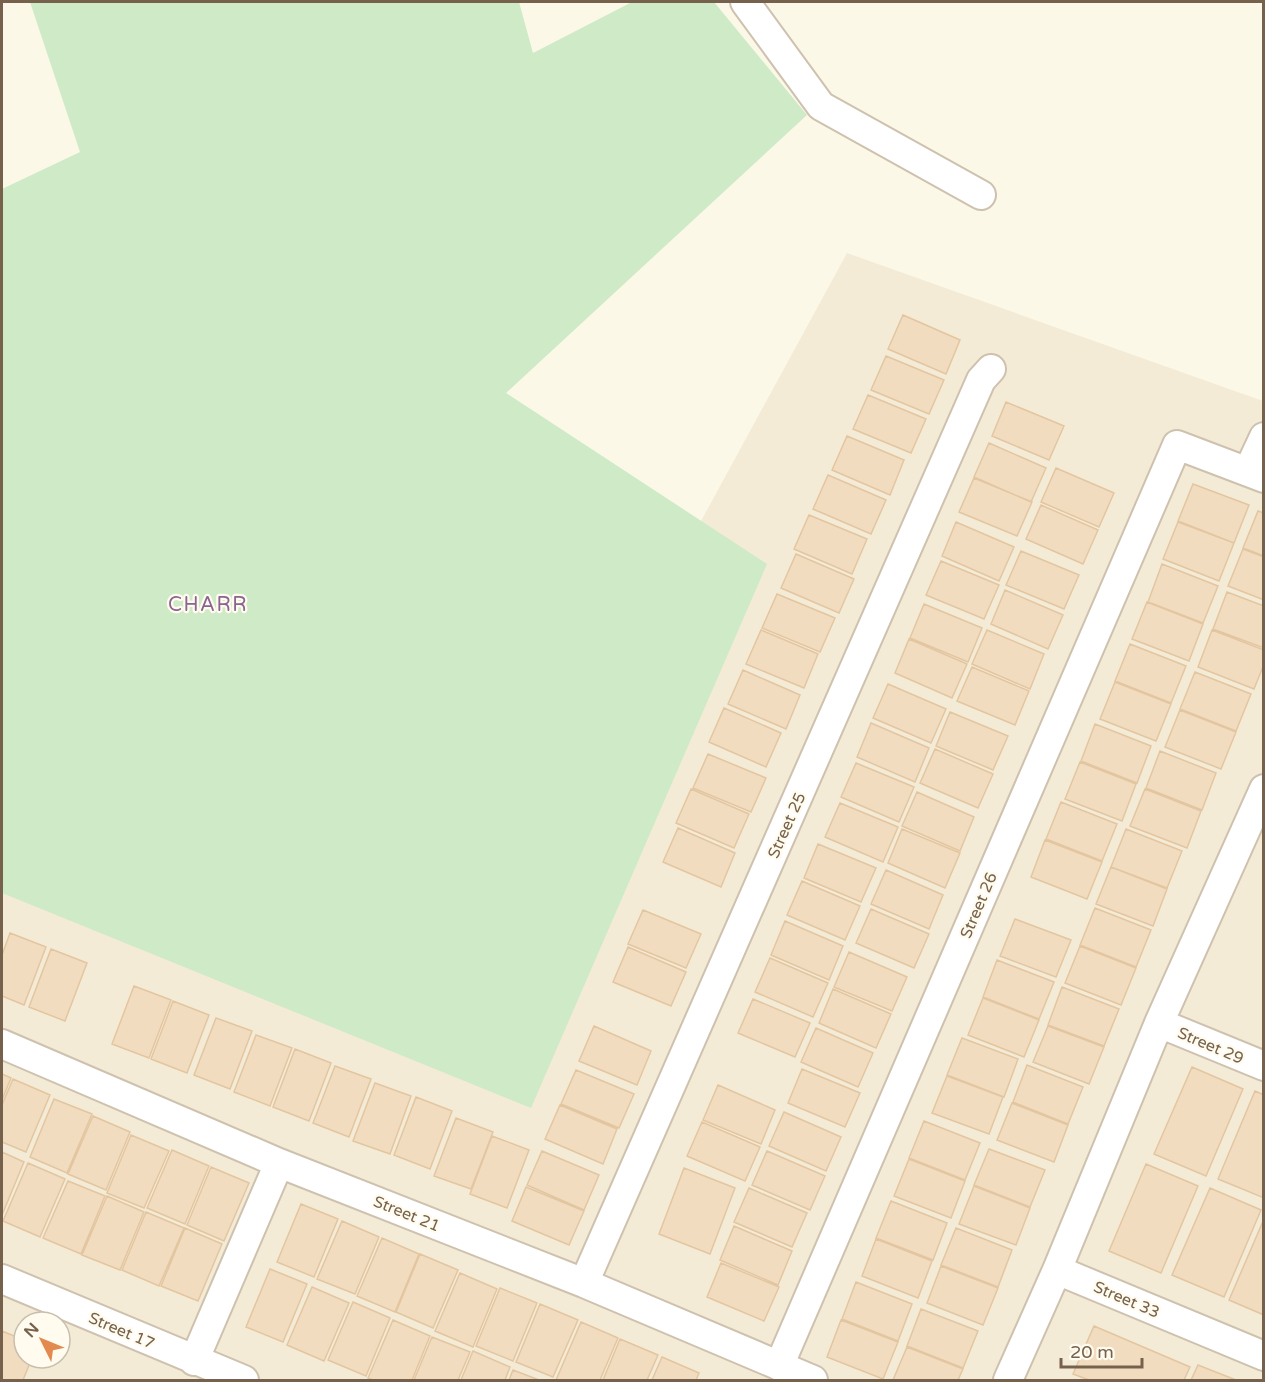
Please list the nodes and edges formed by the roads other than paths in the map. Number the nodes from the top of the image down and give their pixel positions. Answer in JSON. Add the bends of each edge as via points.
{"nodes":[{"id":1,"x":745,"y":2,"type":"edge"},
{"id":2,"x":981,"y":195,"type":"dead end"},
{"id":3,"x":991,"y":369,"type":"dead end"},
{"id":4,"x":1263,"y":437,"type":"edge"},
{"id":5,"x":1256,"y":474,"type":"edge"},
{"id":6,"x":1263,"y":789,"type":"edge"},
{"id":7,"x":1159,"y":1023,"type":"junction"},
{"id":8,"x":2,"y":1044,"type":"edge"},
{"id":9,"x":1263,"y":1066,"type":"edge"},
{"id":10,"x":279,"y":1163,"type":"junction"},
{"id":11,"x":1057,"y":1270,"type":"junction"},
{"id":12,"x":2,"y":1279,"type":"edge"},
{"id":13,"x":584,"y":1283,"type":"junction"},
{"id":14,"x":1263,"y":1356,"type":"edge"},
{"id":15,"x":194,"y":1361,"type":"junction"},
{"id":16,"x":780,"y":1366,"type":"junction"},
{"id":17,"x":243,"y":1380,"type":"edge"},
{"id":18,"x":813,"y":1380,"type":"edge"},
{"id":19,"x":1008,"y":1380,"type":"edge"}],
"edges":[{"from":1,"to":2,"type":"street","via":[[821,106]]},
{"from":3,"to":13,"type":"street","name":"Street 25","via":[[981,380]]},
{"from":4,"to":5,"type":"street"},
{"from":5,"to":16,"type":"street","name":"Street 26","via":[[1177,445]]},
{"from":6,"to":7,"type":"street"},
{"from":7,"to":9,"type":"street","name":"Street 29"},
{"from":7,"to":11,"type":"street"},
{"from":8,"to":10,"type":"street","name":"Street 21"},
{"from":10,"to":13,"type":"street","name":"Street 21"},
{"from":10,"to":15,"type":"street"},
{"from":11,"to":14,"type":"street","name":"Street 33"},
{"from":11,"to":19,"type":"street"},
{"from":12,"to":15,"type":"street","name":"Street 17"},
{"from":13,"to":16,"type":"street","name":"Street 21"},
{"from":15,"to":17,"type":"street","name":"Street 17"},
{"from":16,"to":18,"type":"street","name":"Street 21"}]}
